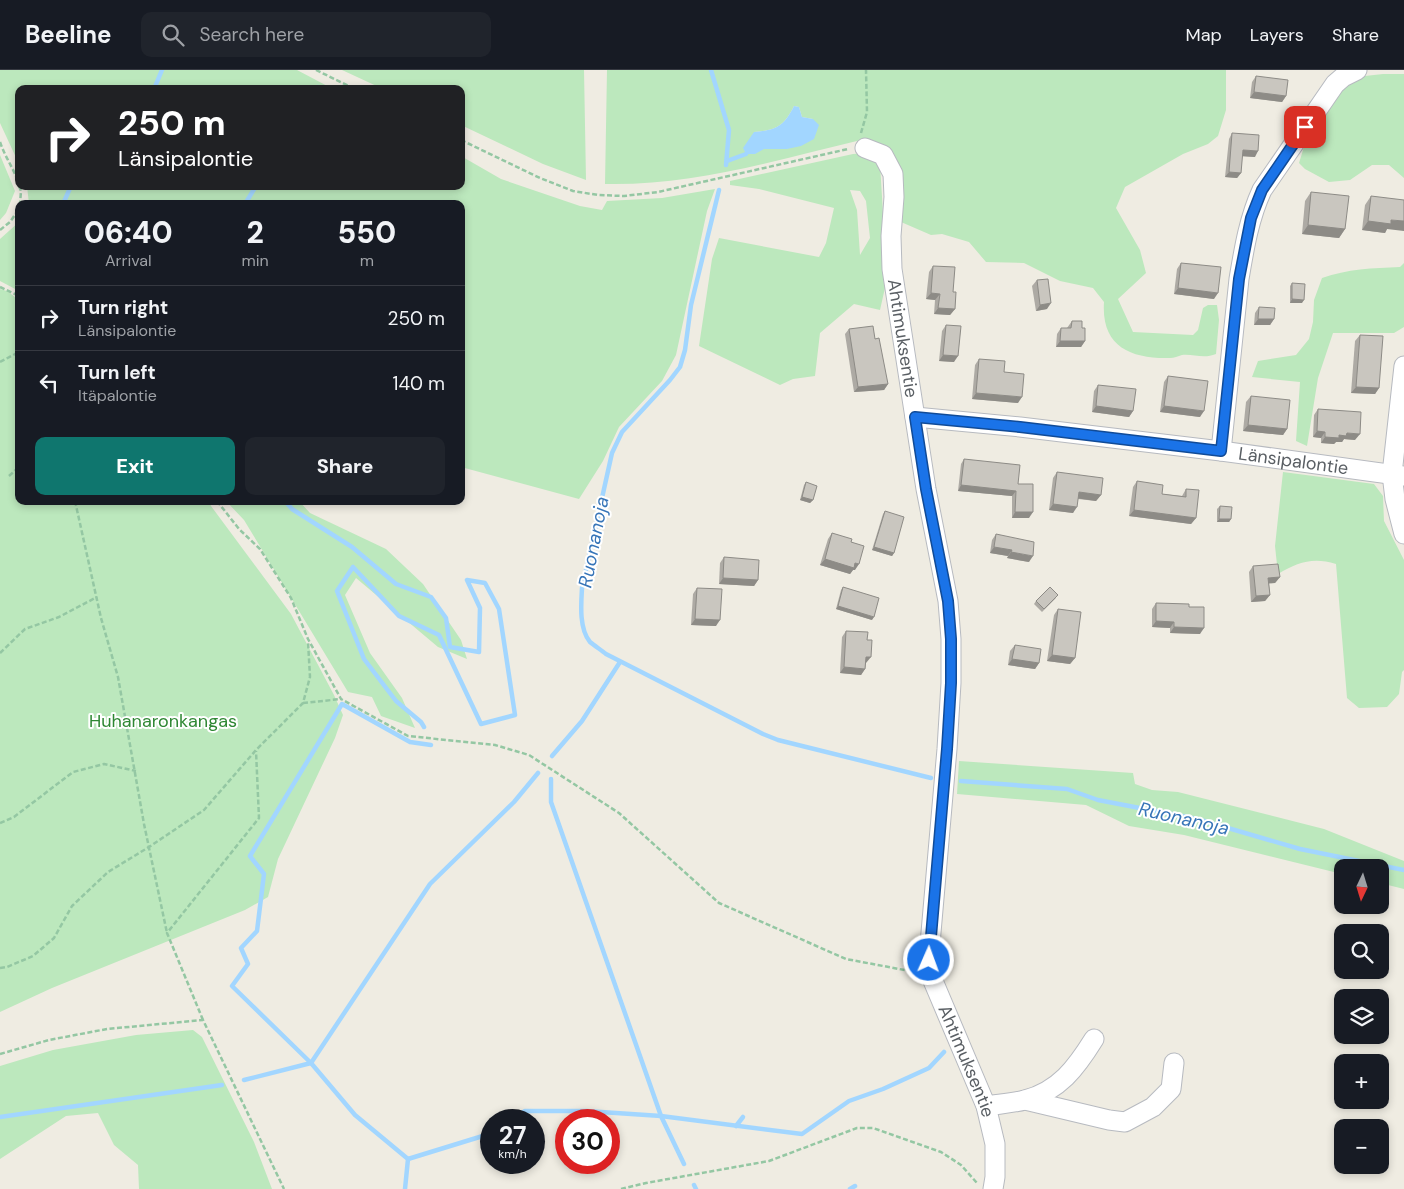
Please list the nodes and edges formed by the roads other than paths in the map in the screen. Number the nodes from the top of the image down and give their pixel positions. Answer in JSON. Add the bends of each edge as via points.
{"nodes":[{"id":1,"x":1357,"y":70,"type":"edge"},
{"id":2,"x":861,"y":148,"type":"road end"},
{"id":3,"x":1404,"y":366,"type":"edge"},
{"id":4,"x":915,"y":417,"type":"junction"},
{"id":5,"x":1221,"y":451,"type":"junction"},
{"id":6,"x":1398,"y":475,"type":"edge"},
{"id":7,"x":1404,"y":534,"type":"edge"},
{"id":8,"x":1094,"y":1039,"type":"dead end"},
{"id":9,"x":1174,"y":1064,"type":"dead end"},
{"id":10,"x":1025,"y":1100,"type":"junction"},
{"id":11,"x":986,"y":1106,"type":"junction"},
{"id":12,"x":993,"y":1189,"type":"edge"}],
"edges":[{"from":1,"to":5,"type":"street","via":[[1335,84],[1257,201],[1242,257]]},
{"from":2,"to":4,"type":"street","name":"Ahtimuksentie","via":[[883,155],[893,174],[892,269]]},
{"from":3,"to":6,"type":"street"},
{"from":4,"to":5,"type":"street","name":"Länsipalontie"},
{"from":4,"to":11,"type":"street","name":"Ahtimuksentie","via":[[948,601],[951,639],[947,749],[930,944],[931,976]]},
{"from":5,"to":6,"type":"street","name":"Länsipalontie"},
{"from":6,"to":7,"type":"street","via":[[1395,499]]},
{"from":8,"to":10,"type":"street","via":[[1061,1083],[1048,1092]]},
{"from":9,"to":10,"type":"street","via":[[1171,1089],[1153,1107],[1125,1122]]},
{"from":10,"to":11,"type":"street"},
{"from":11,"to":12,"type":"street","name":"Ahtimuksentie","via":[[995,1144]]}]}
